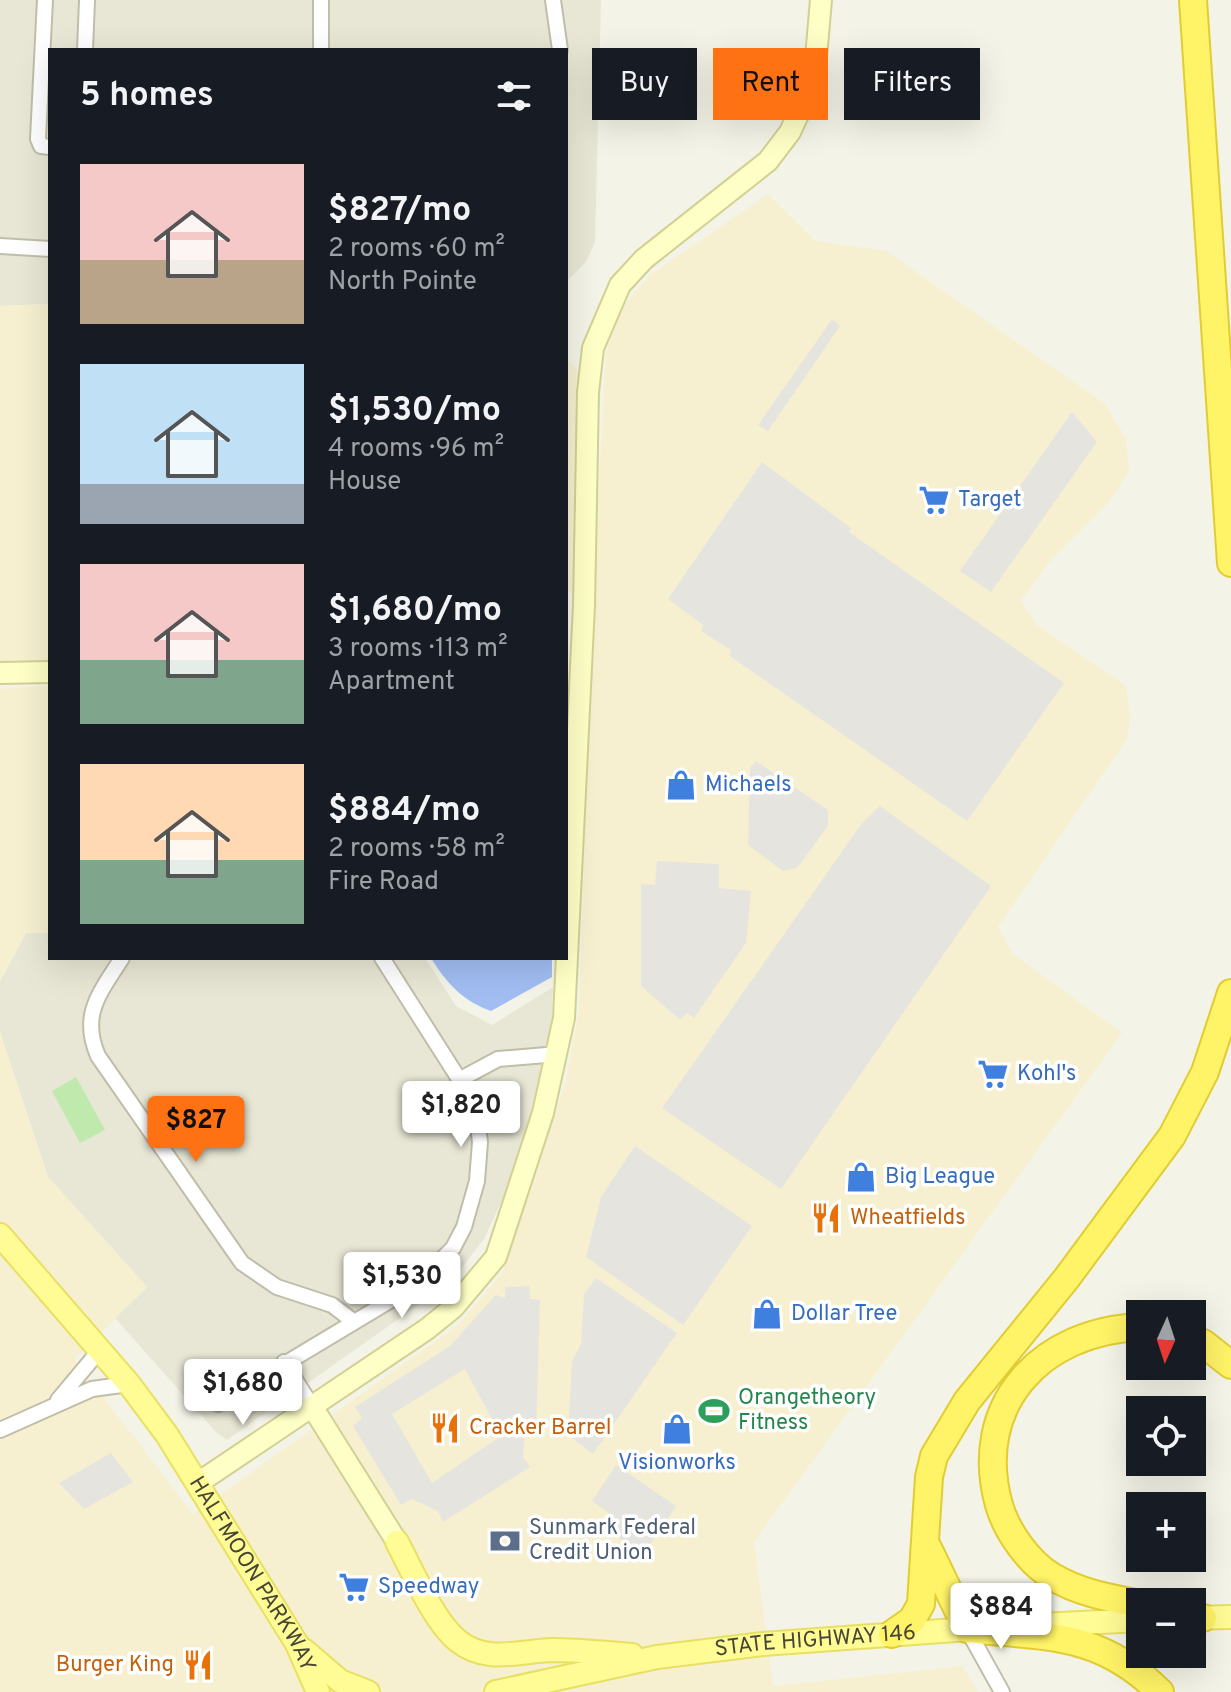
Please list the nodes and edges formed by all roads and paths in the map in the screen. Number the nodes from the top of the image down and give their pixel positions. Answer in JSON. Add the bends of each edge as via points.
{"nodes":[{"id":1,"x":45,"y":0,"type":"edge"},
{"id":2,"x":87,"y":0,"type":"edge"},
{"id":3,"x":321,"y":0,"type":"edge"},
{"id":4,"x":553,"y":0,"type":"edge"},
{"id":5,"x":821,"y":0,"type":"edge"},
{"id":6,"x":1193,"y":0,"type":"edge"},
{"id":7,"x":85,"y":48,"type":"edge"},
{"id":8,"x":321,"y":48,"type":"edge"},
{"id":9,"x":560,"y":48,"type":"edge"},
{"id":10,"x":48,"y":147,"type":"edge"},
{"id":11,"x":0,"y":246,"type":"edge"},
{"id":12,"x":48,"y":249,"type":"edge"},
{"id":13,"x":1231,"y":563,"type":"edge"},
{"id":14,"x":575,"y":604,"type":"edge"},
{"id":15,"x":48,"y":672,"type":"edge"},
{"id":16,"x":0,"y":673,"type":"edge"},
{"id":17,"x":121,"y":960,"type":"edge"},
{"id":18,"x":383,"y":960,"type":"edge"},
{"id":19,"x":1231,"y":993,"type":"edge"},
{"id":20,"x":558,"y":1054,"type":"junction"},
{"id":21,"x":459,"y":1080,"type":"junction"},
{"id":22,"x":0,"y":1235,"type":"edge"},
{"id":23,"x":353,"y":1321,"type":"junction"},
{"id":24,"x":1126,"y":1327,"type":"edge"},
{"id":25,"x":1206,"y":1345,"type":"edge"},
{"id":26,"x":99,"y":1351,"type":"junction"},
{"id":27,"x":284,"y":1362,"type":"junction"},
{"id":28,"x":1231,"y":1365,"type":"edge"},
{"id":29,"x":129,"y":1384,"type":"junction"},
{"id":30,"x":218,"y":1404,"type":"dead end"},
{"id":31,"x":52,"y":1406,"type":"junction"},
{"id":32,"x":313,"y":1408,"type":"junction"},
{"id":33,"x":0,"y":1430,"type":"edge"},
{"id":34,"x":198,"y":1483,"type":"junction"},
{"id":35,"x":397,"y":1542,"type":"joint"},
{"id":36,"x":925,"y":1543,"type":"junction"},
{"id":37,"x":1126,"y":1601,"type":"edge"},
{"id":38,"x":1206,"y":1617,"type":"edge"},
{"id":39,"x":1231,"y":1617,"type":"edge"},
{"id":40,"x":1126,"y":1621,"type":"edge"},
{"id":41,"x":967,"y":1629,"type":"junction"},
{"id":42,"x":892,"y":1634,"type":"junction"},
{"id":43,"x":297,"y":1644,"type":"junction"},
{"id":44,"x":657,"y":1657,"type":"junction"},
{"id":45,"x":503,"y":1691,"type":"edge"},
{"id":46,"x":318,"y":1692,"type":"edge"},
{"id":47,"x":368,"y":1692,"type":"edge"},
{"id":48,"x":1002,"y":1692,"type":"edge"},
{"id":49,"x":1160,"y":1692,"type":"edge"}],
"edges":[{"from":1,"to":10,"type":"street","via":[[38,139]]},
{"from":2,"to":7,"type":"street"},
{"from":3,"to":8,"type":"street"},
{"from":4,"to":9,"type":"street"},
{"from":5,"to":14,"type":"street","via":[[814,80],[790,132],[768,161],[644,259],[620,285],[609,307],[593,348]]},
{"from":6,"to":13,"type":"highway"},
{"from":11,"to":12,"type":"street"},
{"from":14,"to":20,"type":"street","via":[[571,925]]},
{"from":15,"to":16,"type":"street"},
{"from":17,"to":23,"type":"street","via":[[91,1016],[90,1037],[98,1056],[242,1263],[277,1287],[332,1305]]},
{"from":18,"to":21,"type":"street"},
{"from":19,"to":36,"type":"highway","via":[[1205,1072],[1172,1136],[946,1433],[929,1477]]},
{"from":20,"to":21,"type":"street","via":[[498,1059]]},
{"from":20,"to":32,"type":"street","via":[[496,1257],[436,1322]]},
{"from":21,"to":23,"type":"street","via":[[477,1120],[480,1142],[477,1181],[464,1227],[436,1269]]},
{"from":22,"to":26,"type":"main road","name":"HALFMOON PARKWAY"},
{"from":23,"to":27,"type":"street"},
{"from":24,"to":37,"type":"highway","via":[[1106,1328],[1050,1353],[1014,1390],[991,1453],[1003,1517],[1037,1563],[1083,1591]]},
{"from":25,"to":28,"type":"highway"},
{"from":26,"to":29,"type":"main road","name":"HALFMOON PARKWAY"},
{"from":26,"to":31,"type":"street"},
{"from":27,"to":30,"type":"street"},
{"from":27,"to":32,"type":"street"},
{"from":29,"to":31,"type":"street","via":[[92,1389]]},
{"from":29,"to":34,"type":"main road","name":"HALFMOON PARKWAY"},
{"from":31,"to":33,"type":"street"},
{"from":32,"to":34,"type":"street"},
{"from":32,"to":35,"type":"street"},
{"from":34,"to":43,"type":"main road","name":"HALFMOON PARKWAY"},
{"from":35,"to":44,"type":"main road","via":[[445,1626],[475,1652]]},
{"from":36,"to":41,"type":"highway"},
{"from":36,"to":42,"type":"highway","via":[[921,1604],[912,1620]]},
{"from":38,"to":39,"type":"main road"},
{"from":40,"to":41,"type":"main road","name":"STATE HIGHWAY 146"},
{"from":41,"to":42,"type":"main road","name":"STATE HIGHWAY 146"},
{"from":41,"to":48,"type":"street"},
{"from":41,"to":49,"type":"highway","via":[[1100,1648],[1137,1669]]},
{"from":42,"to":44,"type":"main road","name":"STATE HIGHWAY 146"},
{"from":43,"to":46,"type":"main road","name":"HALFMOON PARKWAY"},
{"from":43,"to":47,"type":"main road","via":[[340,1681]]},
{"from":44,"to":45,"type":"main road","name":"STATE HIGHWAY 146"}]}
